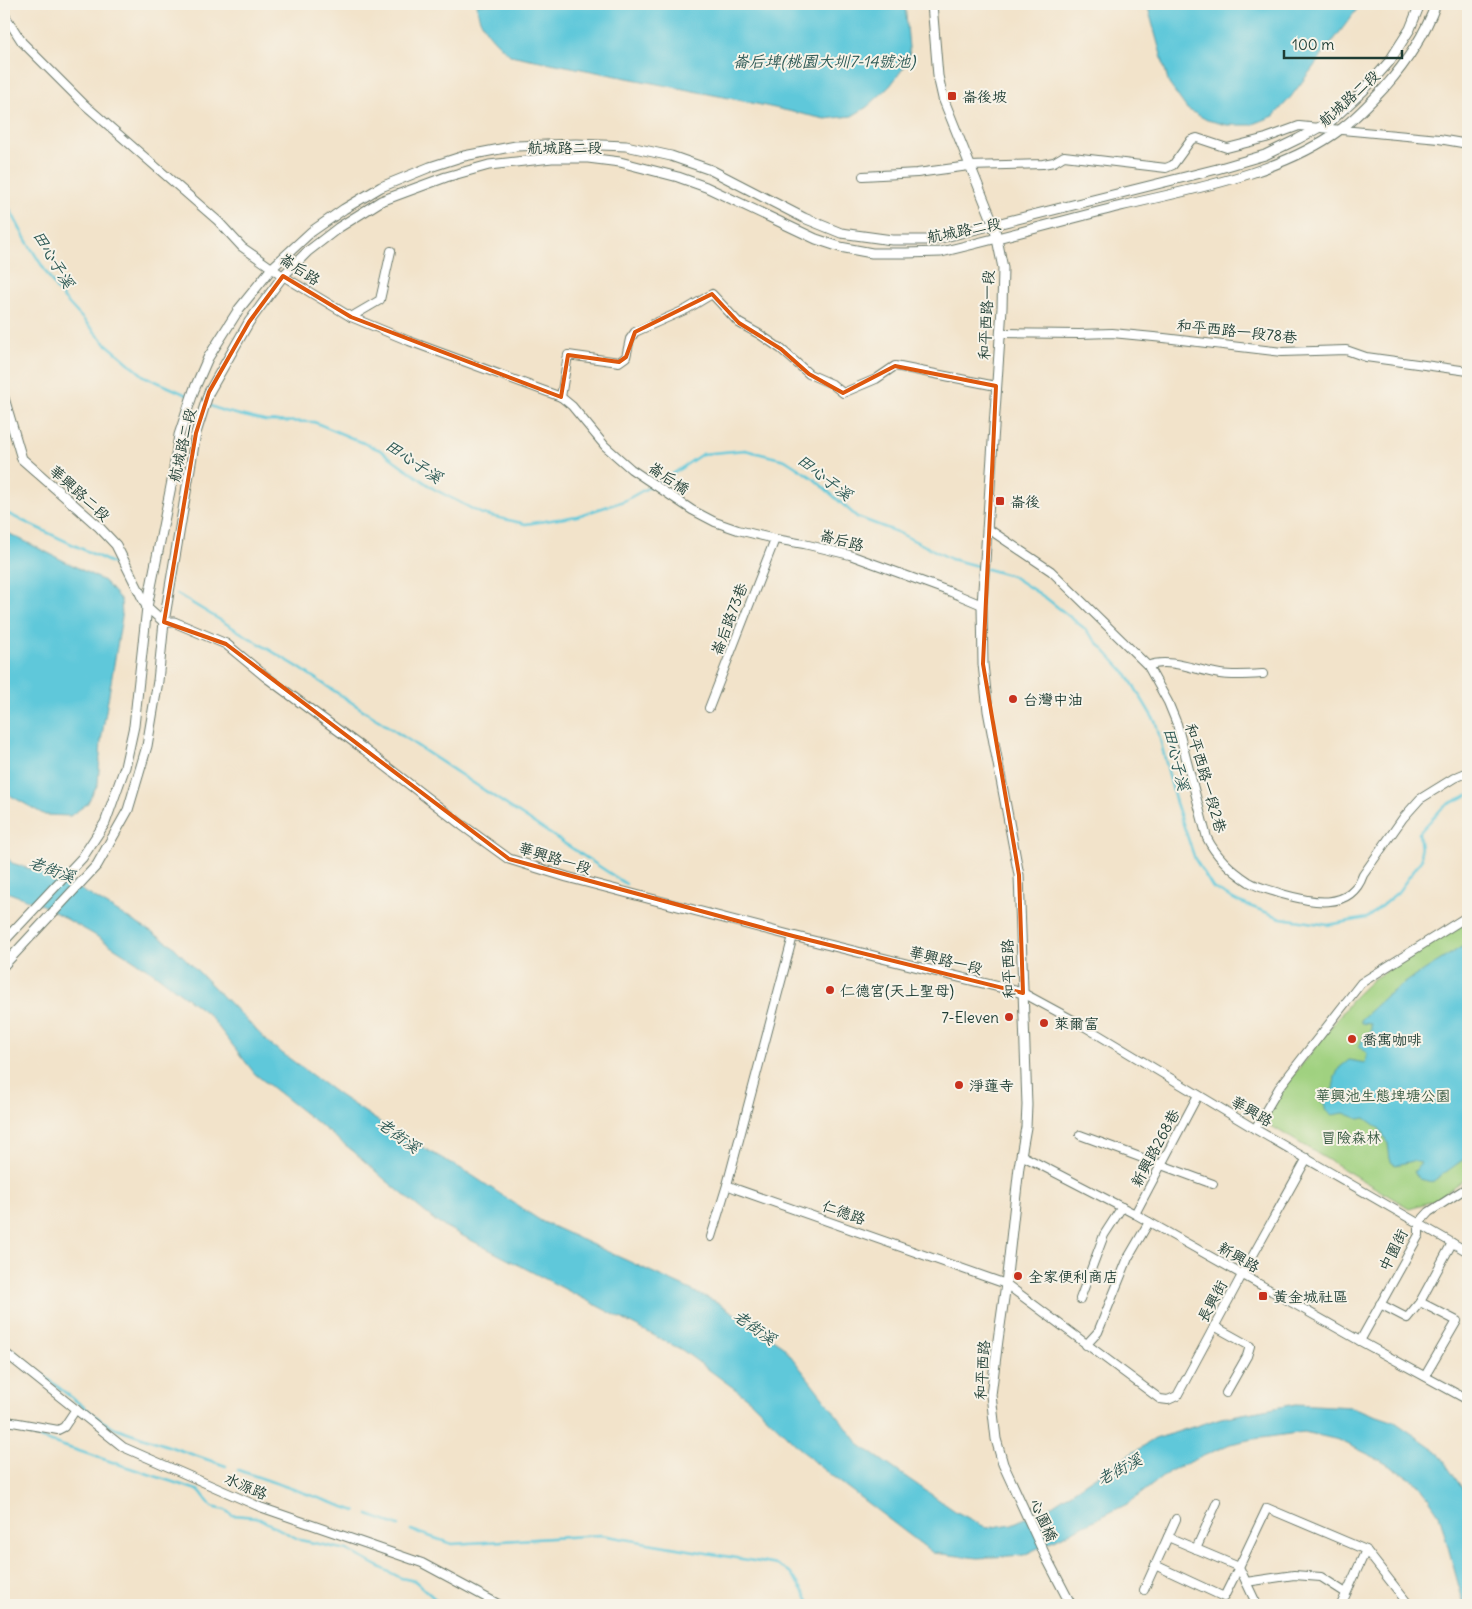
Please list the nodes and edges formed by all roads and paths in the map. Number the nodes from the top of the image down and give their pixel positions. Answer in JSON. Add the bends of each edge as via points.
{"nodes":[{"id":1,"x":932,"y":4,"type":"edge"},
{"id":2,"x":1420,"y":4,"type":"edge"},
{"id":3,"x":1436,"y":4,"type":"edge"},
{"id":4,"x":4,"y":14,"type":"edge"},
{"id":5,"x":1318,"y":128,"type":"junction"},
{"id":6,"x":1341,"y":129,"type":"junction"},
{"id":7,"x":1468,"y":144,"type":"edge"},
{"id":8,"x":970,"y":166,"type":"junction"},
{"id":9,"x":863,"y":176,"type":"dead end"},
{"id":10,"x":994,"y":225,"type":"junction"},
{"id":11,"x":997,"y":238,"type":"junction"},
{"id":12,"x":391,"y":251,"type":"dead end"},
{"id":13,"x":272,"y":268,"type":"junction"},
{"id":14,"x":283,"y":276,"type":"junction"},
{"id":15,"x":351,"y":318,"type":"junction"},
{"id":16,"x":1000,"y":332,"type":"junction"},
{"id":17,"x":1468,"y":371,"type":"edge"},
{"id":18,"x":996,"y":386,"type":"junction"},
{"id":19,"x":561,"y":397,"type":"junction"},
{"id":20,"x":4,"y":398,"type":"edge"},
{"id":21,"x":632,"y":469,"type":"joint"},
{"id":22,"x":692,"y":510,"type":"joint"},
{"id":23,"x":987,"y":528,"type":"junction"},
{"id":24,"x":775,"y":539,"type":"junction"},
{"id":25,"x":983,"y":587,"type":"joint"},
{"id":26,"x":982,"y":605,"type":"junction"},
{"id":27,"x":147,"y":607,"type":"junction"},
{"id":28,"x":164,"y":622,"type":"junction"},
{"id":29,"x":1148,"y":666,"type":"junction"},
{"id":30,"x":1262,"y":674,"type":"dead end"},
{"id":31,"x":709,"y":708,"type":"dead end"},
{"id":32,"x":1468,"y":772,"type":"edge"},
{"id":33,"x":1468,"y":916,"type":"edge"},
{"id":34,"x":793,"y":936,"type":"junction"},
{"id":35,"x":4,"y":941,"type":"edge"},
{"id":36,"x":4,"y":965,"type":"edge"},
{"id":37,"x":1023,"y":993,"type":"junction"},
{"id":38,"x":1198,"y":1095,"type":"junction"},
{"id":39,"x":1255,"y":1129,"type":"junction"},
{"id":40,"x":1080,"y":1136,"type":"dead end"},
{"id":41,"x":1022,"y":1155,"type":"junction"},
{"id":42,"x":1307,"y":1158,"type":"junction"},
{"id":43,"x":1162,"y":1164,"type":"junction"},
{"id":44,"x":727,"y":1184,"type":"junction"},
{"id":45,"x":1213,"y":1184,"type":"dead end"},
{"id":46,"x":1468,"y":1186,"type":"edge"},
{"id":47,"x":1122,"y":1207,"type":"junction"},
{"id":48,"x":1135,"y":1214,"type":"junction"},
{"id":49,"x":1149,"y":1222,"type":"junction"},
{"id":50,"x":1420,"y":1223,"type":"junction"},
{"id":51,"x":711,"y":1238,"type":"dead end"},
{"id":52,"x":1452,"y":1242,"type":"junction"},
{"id":53,"x":1468,"y":1252,"type":"edge"},
{"id":54,"x":1242,"y":1275,"type":"junction"},
{"id":55,"x":1006,"y":1284,"type":"junction"},
{"id":56,"x":1080,"y":1299,"type":"dead end"},
{"id":57,"x":1420,"y":1302,"type":"junction"},
{"id":58,"x":1380,"y":1304,"type":"junction"},
{"id":59,"x":1214,"y":1326,"type":"junction"},
{"id":60,"x":1360,"y":1341,"type":"junction"},
{"id":61,"x":1086,"y":1345,"type":"junction"},
{"id":62,"x":4,"y":1352,"type":"edge"},
{"id":63,"x":1425,"y":1376,"type":"junction"},
{"id":64,"x":1226,"y":1392,"type":"dead end"},
{"id":65,"x":1168,"y":1400,"type":"joint"},
{"id":66,"x":1468,"y":1400,"type":"edge"},
{"id":67,"x":76,"y":1409,"type":"junction"},
{"id":68,"x":4,"y":1422,"type":"edge"},
{"id":69,"x":1018,"y":1496,"type":"joint"},
{"id":70,"x":1217,"y":1502,"type":"dead end"},
{"id":71,"x":1176,"y":1519,"type":"dead end"},
{"id":72,"x":1168,"y":1537,"type":"junction"},
{"id":73,"x":1196,"y":1549,"type":"junction"},
{"id":74,"x":1366,"y":1550,"type":"junction"},
{"id":75,"x":1155,"y":1565,"type":"junction"},
{"id":76,"x":1239,"y":1567,"type":"junction"},
{"id":77,"x":1246,"y":1582,"type":"junction"},
{"id":78,"x":1144,"y":1590,"type":"dead end"},
{"id":79,"x":1346,"y":1593,"type":"junction"},
{"id":80,"x":500,"y":1605,"type":"edge"},
{"id":81,"x":1071,"y":1605,"type":"edge"},
{"id":82,"x":1256,"y":1605,"type":"edge"},
{"id":83,"x":1341,"y":1605,"type":"edge"},
{"id":84,"x":1409,"y":1605,"type":"edge"}],
"edges":[{"from":1,"to":8,"type":"street","name":"和平西路一段","via":[[943,98]]},
{"from":2,"to":5,"type":"street","name":"航城路二段","via":[[1410,29],[1389,62],[1331,121]]},
{"from":3,"to":6,"type":"street","name":"航城路二段","via":[[1416,46],[1397,73]]},
{"from":4,"to":13,"type":"street","name":"崙后路","via":[[22,42],[85,105],[218,221],[242,247]]},
{"from":5,"to":6,"type":"street"},
{"from":5,"to":8,"type":"street","via":[[1299,126],[1227,148],[1197,138],[1191,140],[1166,168],[1064,156],[1043,164]]},
{"from":5,"to":10,"type":"street","name":"航城路二段","via":[[1265,154],[1218,169]]},
{"from":6,"to":7,"type":"street"},
{"from":6,"to":11,"type":"street","name":"航城路二段","via":[[1311,148],[1271,166]]},
{"from":8,"to":9,"type":"street"},
{"from":8,"to":10,"type":"street","name":"和平西路一段"},
{"from":10,"to":11,"type":"street","name":"和平西路一段"},
{"from":10,"to":13,"type":"street","name":"航城路二段","via":[[933,240],[892,240],[841,233],[804,218],[711,170],[671,156],[626,146],[516,146],[464,156],[381,187],[311,232]]},
{"from":11,"to":14,"type":"street","name":"航城路二段","via":[[941,252],[872,253],[816,239],[678,177],[620,162],[552,158],[490,164],[381,201],[338,228]]},
{"from":11,"to":16,"type":"street","name":"和平西路一段","via":[[1003,268]]},
{"from":12,"to":15,"type":"street","via":[[380,300]]},
{"from":13,"to":14,"type":"street","name":"崙后路"},
{"from":13,"to":27,"type":"street","name":"航城路二段","via":[[208,358],[194,390],[179,435]]},
{"from":14,"to":15,"type":"street","name":"崙后路"},
{"from":14,"to":28,"type":"street","name":"航城路二段","via":[[249,322],[209,392],[196,431]]},
{"from":15,"to":19,"type":"street","name":"崙后路"},
{"from":16,"to":17,"type":"street","name":"和平西路一段78巷","via":[[1112,333],[1282,352],[1346,350],[1366,358]]},
{"from":16,"to":18,"type":"street","name":"和平西路一段"},
{"from":18,"to":19,"type":"street","via":[[895,366],[876,379],[843,393],[809,374],[780,349],[739,323],[712,294],[635,332],[626,357],[619,362],[568,355]]},
{"from":18,"to":23,"type":"street","name":"和平西路一段"},
{"from":19,"to":21,"type":"street","name":"崙后路","via":[[605,446]]},
{"from":20,"to":27,"type":"street","name":"華興路二段","via":[[22,459],[116,545]]},
{"from":21,"to":22,"type":"street","name":"崙后橋"},
{"from":22,"to":24,"type":"street","name":"崙后路","via":[[715,522]]},
{"from":23,"to":25,"type":"street","name":"和平西路一段"},
{"from":23,"to":29,"type":"street","name":"和平西路一段2巷","via":[[1051,571]]},
{"from":24,"to":26,"type":"street","name":"崙后路","via":[[850,555]]},
{"from":24,"to":31,"type":"street","name":"崙后路73巷"},
{"from":25,"to":26,"type":"street","name":"和平西路"},
{"from":26,"to":37,"type":"street","name":"和平西路","via":[[988,712],[1019,875]]},
{"from":27,"to":28,"type":"street","name":"華興路一段"},
{"from":27,"to":35,"type":"street","name":"航城路二段","via":[[134,726],[125,767],[105,823],[82,858]]},
{"from":28,"to":34,"type":"street","name":"華興路一段","via":[[174,622],[226,644],[509,859]]},
{"from":28,"to":36,"type":"street","name":"航城路二段","via":[[147,746],[128,810],[97,865]]},
{"from":29,"to":30,"type":"street","via":[[1156,663],[1187,666],[1234,676]]},
{"from":29,"to":32,"type":"street","name":"和平西路一段2巷","via":[[1176,724],[1210,844],[1220,858],[1259,887],[1318,902],[1349,894],[1420,799]]},
{"from":33,"to":39,"type":"street","via":[[1360,983],[1279,1088]]},
{"from":34,"to":37,"type":"street","name":"華興路一段"},
{"from":34,"to":44,"type":"street"},
{"from":37,"to":38,"type":"street","name":"華興路"},
{"from":37,"to":41,"type":"street","name":"和平西路","via":[[1027,1105]]},
{"from":38,"to":39,"type":"street","name":"華興路"},
{"from":38,"to":43,"type":"street","name":"新興路268巷"},
{"from":39,"to":42,"type":"street","name":"華興路"},
{"from":40,"to":43,"type":"street"},
{"from":41,"to":47,"type":"street","name":"新興路"},
{"from":41,"to":55,"type":"street","name":"和平西路"},
{"from":42,"to":50,"type":"street","name":"華興路"},
{"from":42,"to":54,"type":"street","name":"長興街"},
{"from":43,"to":45,"type":"street"},
{"from":43,"to":48,"type":"street","name":"新興路268巷"},
{"from":44,"to":51,"type":"street"},
{"from":44,"to":55,"type":"street","name":"仁德路"},
{"from":46,"to":50,"type":"street","name":"中園街","via":[[1429,1212]]},
{"from":47,"to":48,"type":"street","name":"新興路"},
{"from":47,"to":56,"type":"street","via":[[1104,1235]]},
{"from":48,"to":49,"type":"street","name":"新興路"},
{"from":49,"to":54,"type":"street","name":"新興路"},
{"from":49,"to":61,"type":"street","via":[[1128,1258],[1098,1332]]},
{"from":50,"to":52,"type":"street","name":"華興路"},
{"from":50,"to":58,"type":"street","name":"中園街","via":[[1418,1234]]},
{"from":52,"to":53,"type":"street","name":"華興路"},
{"from":52,"to":57,"type":"street"},
{"from":54,"to":59,"type":"street","name":"長興街"},
{"from":54,"to":60,"type":"street","name":"新興路"},
{"from":55,"to":61,"type":"street","name":"仁德路"},
{"from":55,"to":69,"type":"street","name":"和平西路","via":[[991,1395],[996,1439]]},
{"from":57,"to":58,"type":"street","via":[[1407,1318]]},
{"from":57,"to":63,"type":"street","via":[[1457,1321]]},
{"from":58,"to":60,"type":"street","name":"中園街"},
{"from":59,"to":64,"type":"street","via":[[1250,1346]]},
{"from":59,"to":65,"type":"street","name":"長興街","via":[[1177,1396]]},
{"from":60,"to":63,"type":"street","name":"新興路"},
{"from":61,"to":65,"type":"street","name":"仁德路","via":[[1160,1399]]},
{"from":62,"to":67,"type":"street","name":"水源路"},
{"from":63,"to":66,"type":"street","name":"新興路"},
{"from":67,"to":68,"type":"street","via":[[64,1427],[58,1430]]},
{"from":67,"to":80,"type":"street","name":"水源路","via":[[123,1448],[260,1508],[422,1563]]},
{"from":69,"to":81,"type":"street","name":"心園橋"},
{"from":70,"to":73,"type":"street"},
{"from":71,"to":72,"type":"street"},
{"from":72,"to":73,"type":"street"},
{"from":72,"to":75,"type":"street"},
{"from":73,"to":76,"type":"street"},
{"from":74,"to":76,"type":"street","via":[[1266,1508]]},
{"from":74,"to":79,"type":"street"},
{"from":74,"to":84,"type":"street"},
{"from":75,"to":76,"type":"street","via":[[1224,1598]]},
{"from":75,"to":78,"type":"street"},
{"from":76,"to":77,"type":"street"},
{"from":77,"to":79,"type":"street","via":[[1294,1575],[1321,1577]]},
{"from":77,"to":82,"type":"street"},
{"from":79,"to":83,"type":"street"}]}
